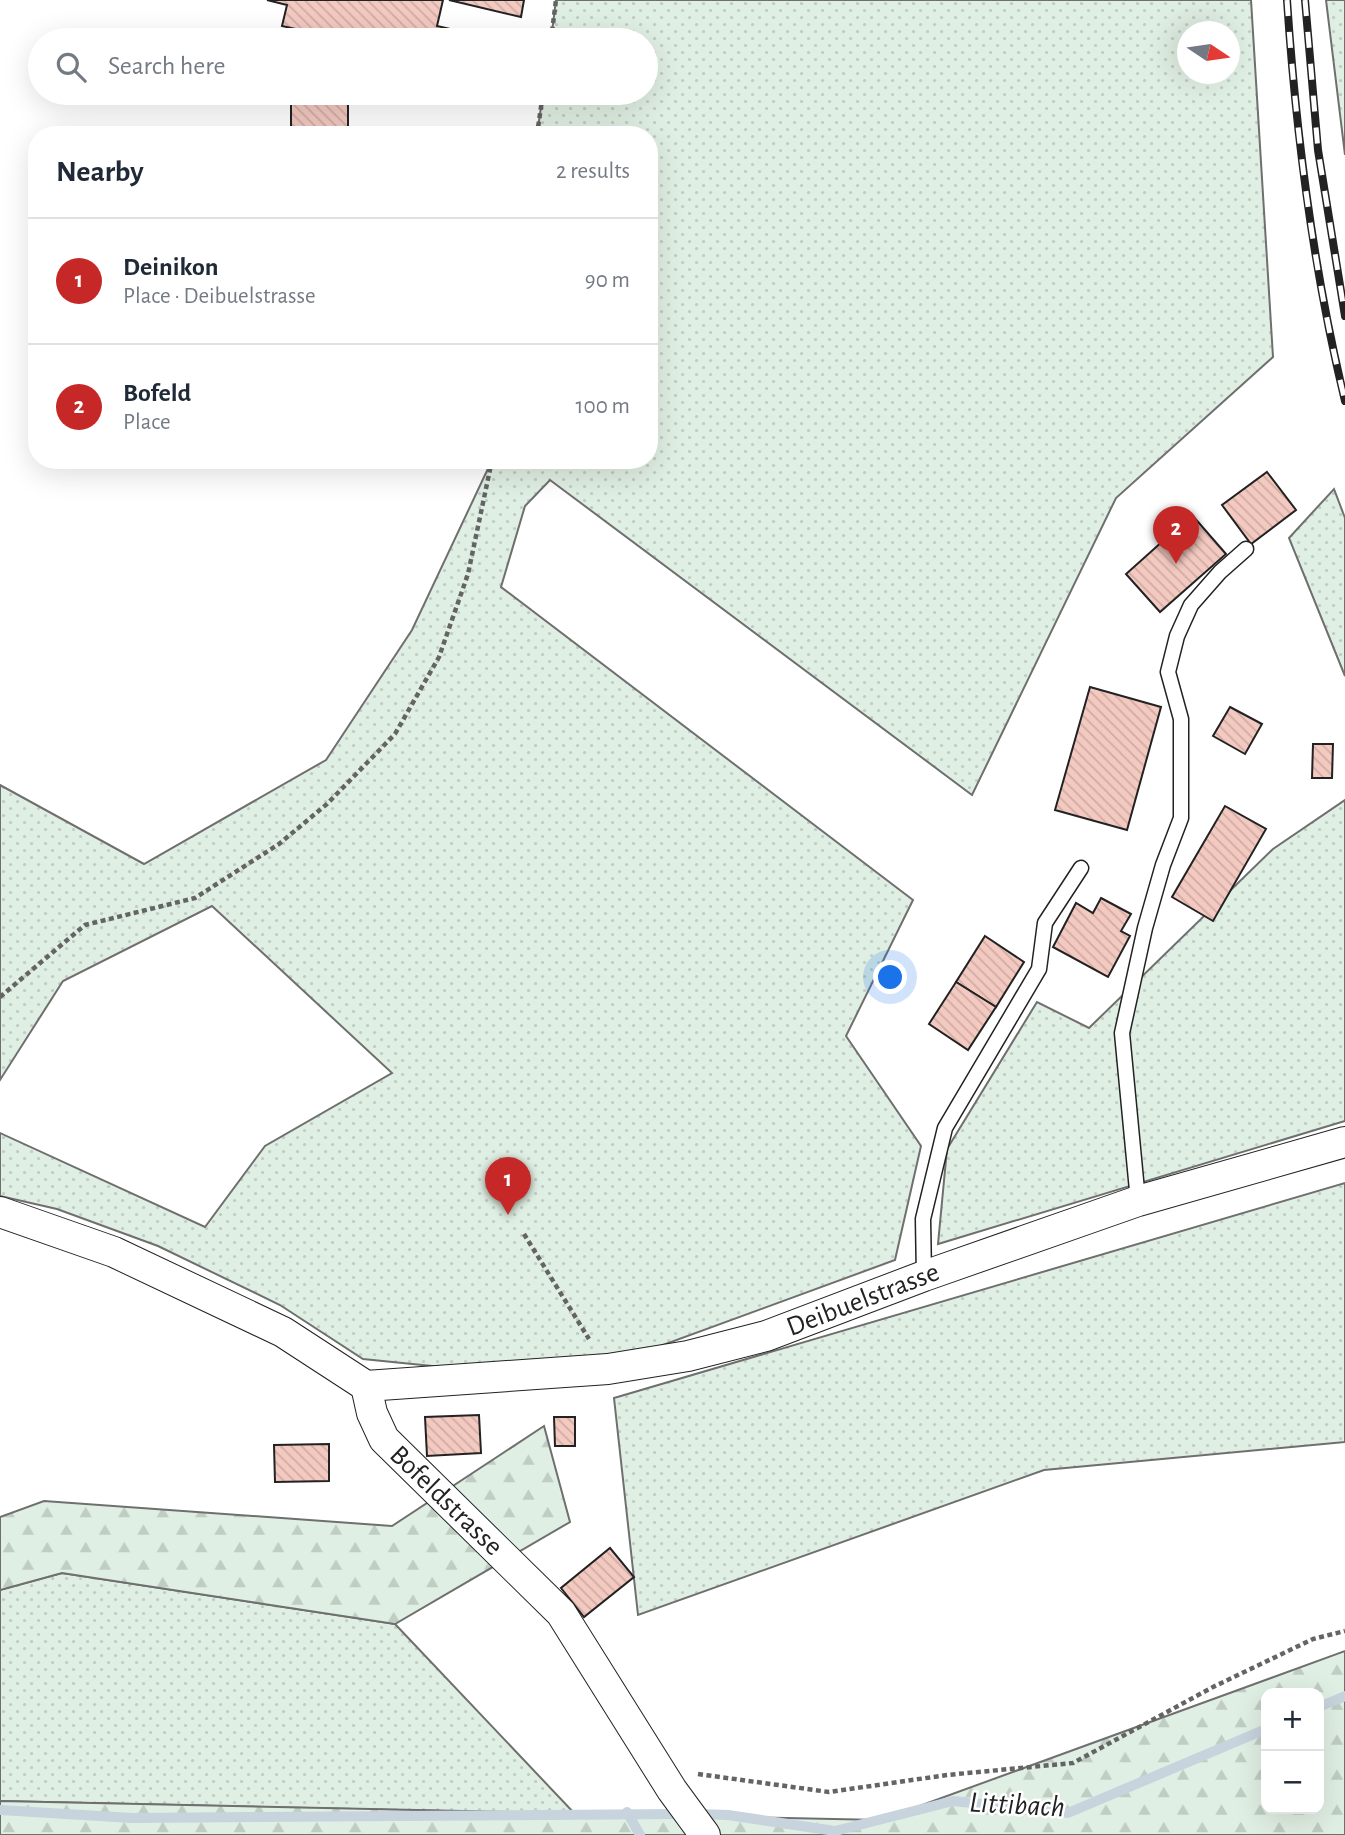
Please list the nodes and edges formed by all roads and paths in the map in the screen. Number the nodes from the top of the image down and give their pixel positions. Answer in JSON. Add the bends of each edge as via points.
{"nodes":[{"id":1,"x":556,"y":0,"type":"edge"},
{"id":2,"x":552,"y":28,"type":"edge"},
{"id":3,"x":541,"y":105,"type":"edge"},
{"id":4,"x":538,"y":126,"type":"edge"},
{"id":5,"x":490,"y":469,"type":"edge"},
{"id":6,"x":1246,"y":549,"type":"dead end"},
{"id":7,"x":1081,"y":868,"type":"dead end"},
{"id":8,"x":0,"y":997,"type":"edge"},
{"id":9,"x":1345,"y":1142,"type":"edge"},
{"id":10,"x":1138,"y":1201,"type":"junction"},
{"id":11,"x":0,"y":1212,"type":"edge"},
{"id":12,"x":524,"y":1234,"type":"dead end"},
{"id":13,"x":923,"y":1276,"type":"junction"},
{"id":14,"x":608,"y":1369,"type":"junction"},
{"id":15,"x":366,"y":1386,"type":"junction"},
{"id":16,"x":1345,"y":1631,"type":"edge"},
{"id":17,"x":666,"y":1780,"type":"junction"},
{"id":18,"x":705,"y":1835,"type":"edge"}],
"edges":[{"from":1,"to":2,"type":"path"},
{"from":3,"to":4,"type":"path"},
{"from":5,"to":8,"type":"path","via":[[468,574],[439,657],[395,734],[327,804],[279,844],[195,898],[85,925]]},
{"from":6,"to":10,"type":"lane","via":[[1191,605],[1168,672],[1181,719],[1181,818],[1145,928],[1122,1033]]},
{"from":7,"to":13,"type":"lane","via":[[1045,923],[1039,969],[944,1128],[923,1219]]},
{"from":9,"to":10,"type":"street","name":"Deibuelstrasse"},
{"from":10,"to":13,"type":"street","name":"Deibuelstrasse"},
{"from":11,"to":15,"type":"street","via":[[114,1252],[283,1332]]},
{"from":12,"to":14,"type":"path"},
{"from":13,"to":14,"type":"street","name":"Deibuelstrasse","via":[[766,1336],[688,1356]]},
{"from":14,"to":15,"type":"street","name":"Deibuelstrasse"},
{"from":15,"to":17,"type":"street","name":"Bofeldstrasse","via":[[384,1440],[561,1612]]},
{"from":16,"to":17,"type":"path","via":[[1300,1645],[1213,1687],[1073,1763],[829,1792]]},
{"from":17,"to":18,"type":"street","name":"Bofeldstrasse"}]}
